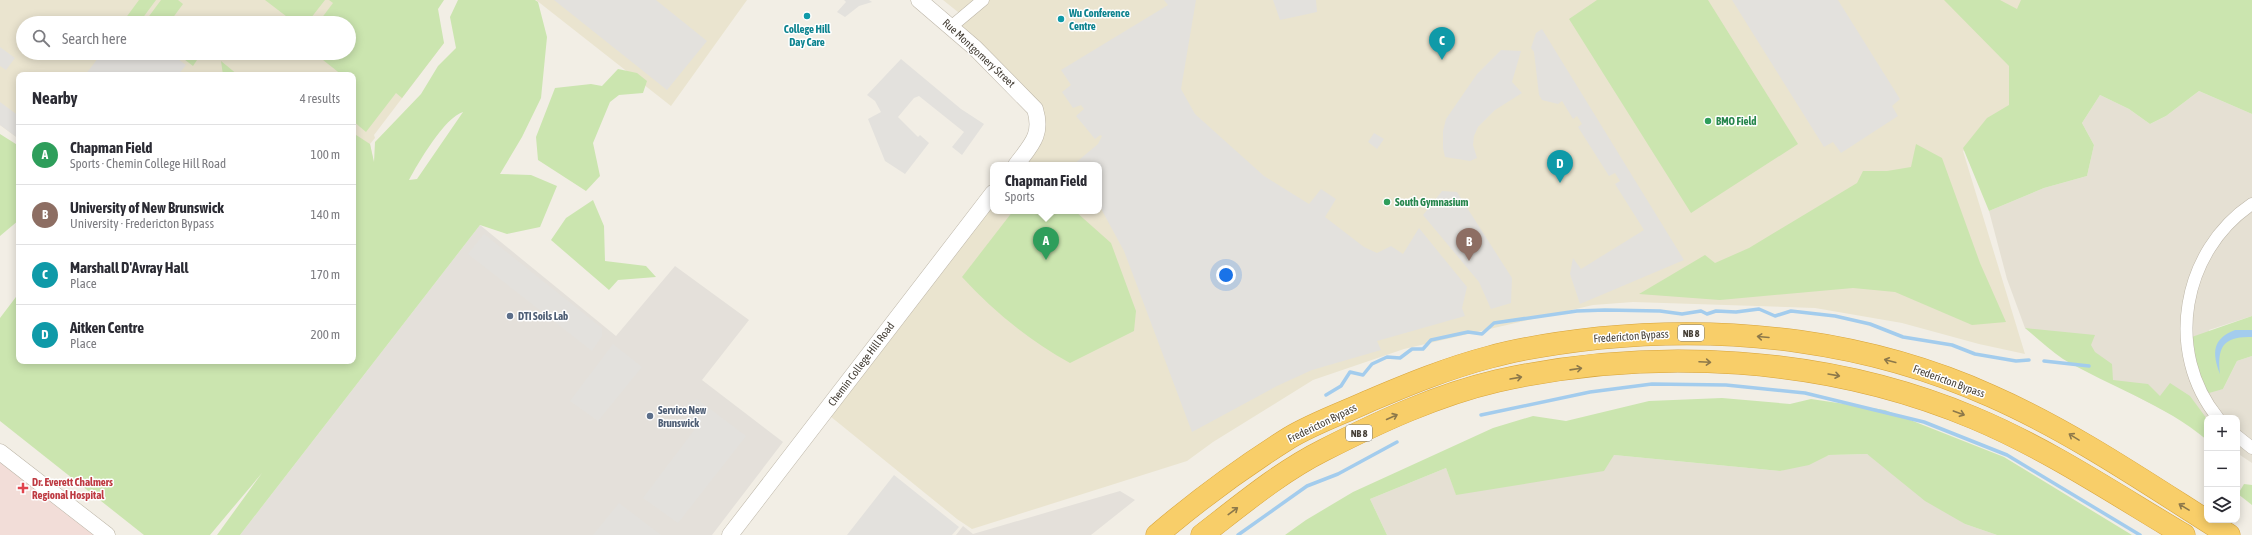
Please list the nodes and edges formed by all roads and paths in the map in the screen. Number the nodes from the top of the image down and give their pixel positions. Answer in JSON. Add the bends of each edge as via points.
{"nodes":[{"id":1,"x":919,"y":0,"type":"edge"},
{"id":2,"x":983,"y":0,"type":"edge"},
{"id":3,"x":952,"y":26,"type":"junction"},
{"id":4,"x":1018,"y":162,"type":"edge"},
{"id":5,"x":990,"y":198,"type":"edge"},
{"id":6,"x":2252,"y":204,"type":"edge"},
{"id":7,"x":2216,"y":415,"type":"edge"},
{"id":8,"x":2240,"y":438,"type":"edge"},
{"id":9,"x":2252,"y":448,"type":"edge"},
{"id":10,"x":0,"y":452,"type":"edge"},
{"id":11,"x":107,"y":535,"type":"edge"},
{"id":12,"x":730,"y":535,"type":"edge"},
{"id":13,"x":1156,"y":535,"type":"edge"},
{"id":14,"x":1202,"y":535,"type":"edge"},
{"id":15,"x":2184,"y":535,"type":"edge"},
{"id":16,"x":2229,"y":535,"type":"edge"}],
"edges":[{"from":1,"to":3,"type":"street","name":"Rue Montgomery Street"},
{"from":2,"to":3,"type":"street"},
{"from":3,"to":4,"type":"street","name":"Rue Montgomery Street","via":[[1035,109],[1039,120],[1038,132]]},
{"from":5,"to":12,"type":"street","name":"Chemin College Hill Road"},
{"from":6,"to":7,"type":"street","via":[[2238,213],[2215,237],[2198,266],[2187,305],[2186,340],[2193,371],[2202,395]]},
{"from":8,"to":9,"type":"street"},
{"from":10,"to":11,"type":"street"},
{"from":16,"to":13,"type":"highway","name":"Fredericton Bypass","number":"NB 8","one_way":true,"via":[[2059,428],[1989,395],[1922,370],[1863,353],[1785,338],[1713,333],[1641,334],[1559,342],[1492,356],[1425,377],[1292,437],[1232,476]]},
{"from":14,"to":15,"type":"highway","number":"NB 8","one_way":true,"via":[[1260,490],[1321,451],[1394,416],[1460,392],[1498,381],[1602,365],[1687,361],[1771,366],[1838,376],[1900,391],[1974,418],[2045,453]]}]}
